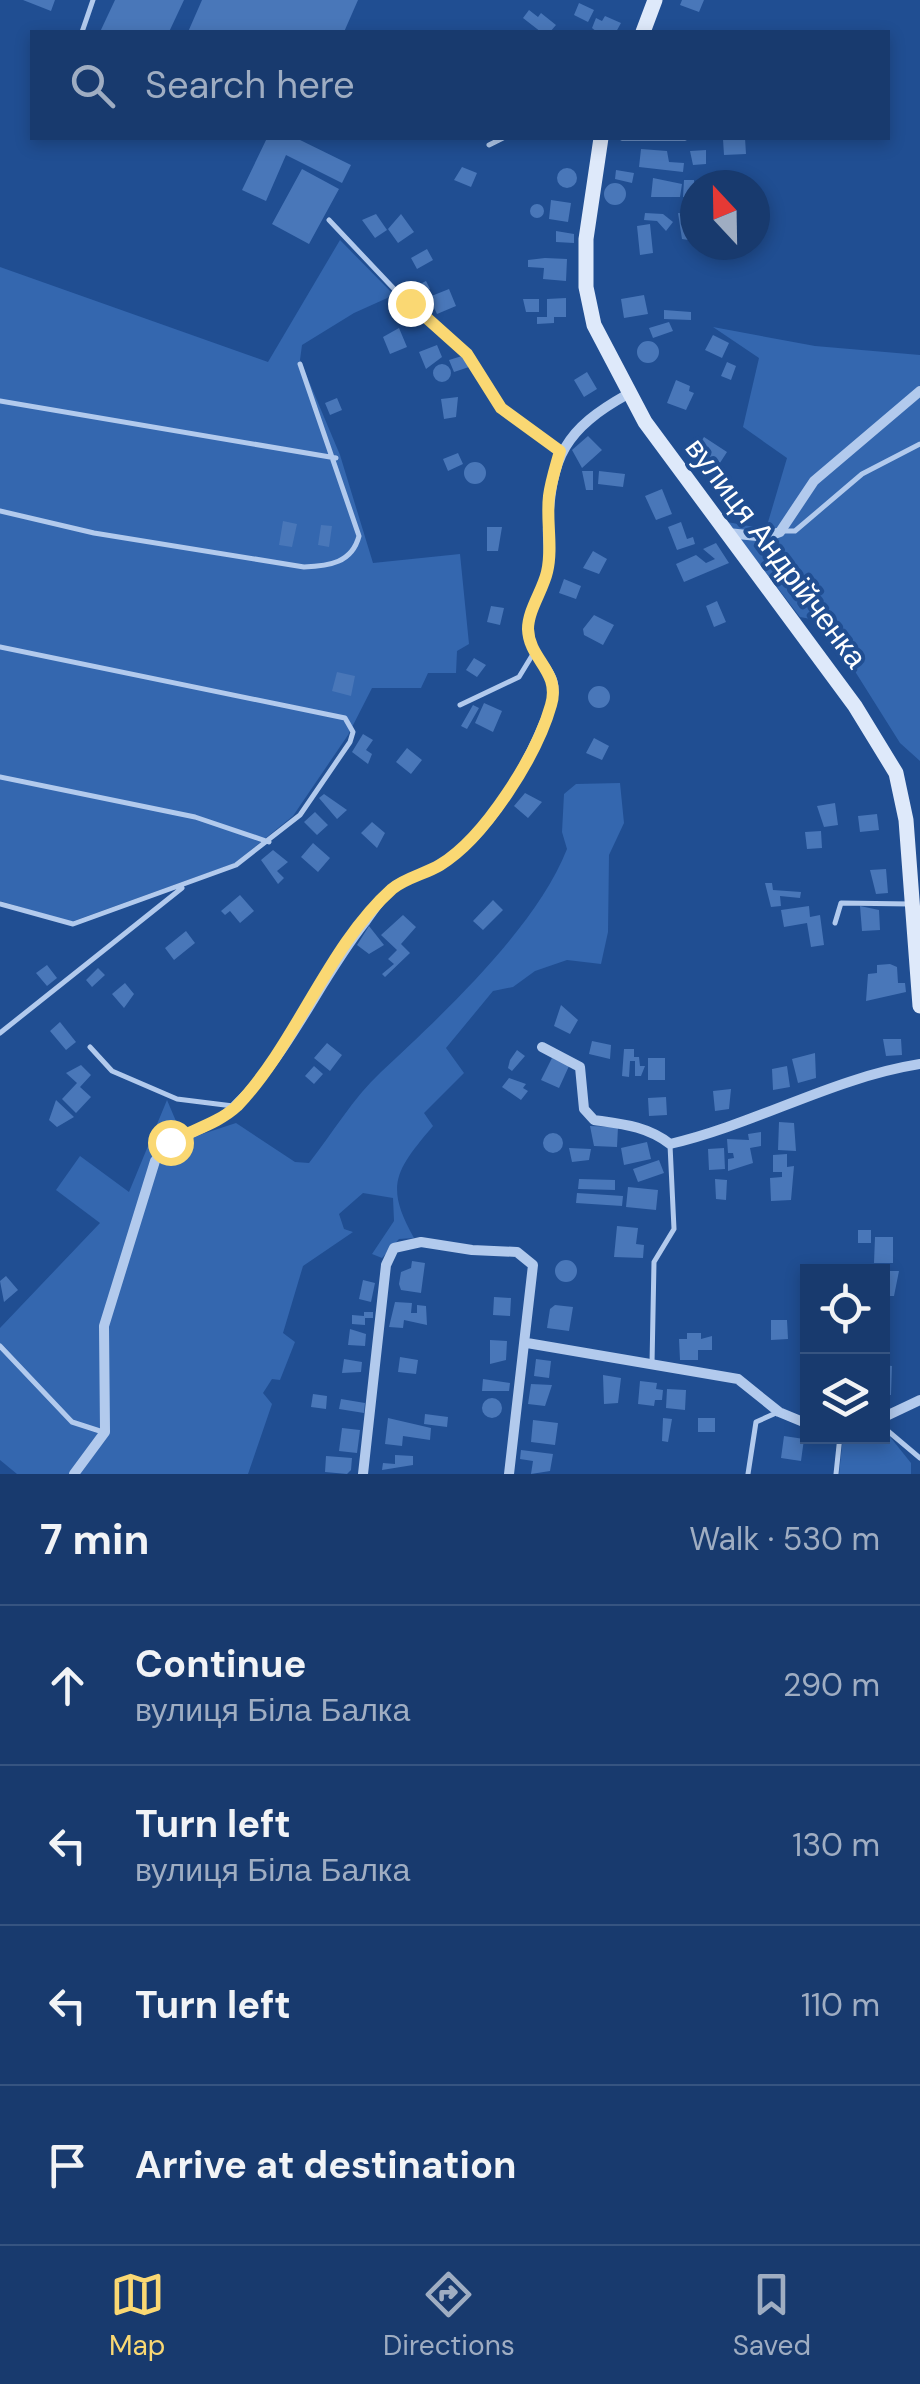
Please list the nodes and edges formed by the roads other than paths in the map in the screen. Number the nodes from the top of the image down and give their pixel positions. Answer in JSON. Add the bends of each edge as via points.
{"nodes":[{"id":1,"x":93,"y":0,"type":"edge"},
{"id":2,"x":655,"y":0,"type":"edge"},
{"id":3,"x":83,"y":30,"type":"edge"},
{"id":4,"x":643,"y":30,"type":"edge"},
{"id":5,"x":499,"y":140,"type":"edge"},
{"id":6,"x":601,"y":140,"type":"edge"},
{"id":7,"x":489,"y":145,"type":"dead end"},
{"id":8,"x":329,"y":220,"type":"dead end"},
{"id":9,"x":300,"y":364,"type":"dead end"},
{"id":10,"x":920,"y":391,"type":"edge"},
{"id":11,"x":628,"y":394,"type":"junction"},
{"id":12,"x":0,"y":401,"type":"edge"},
{"id":13,"x":920,"y":444,"type":"edge"},
{"id":14,"x":560,"y":451,"type":"junction"},
{"id":15,"x":336,"y":458,"type":"junction"},
{"id":16,"x":0,"y":510,"type":"edge"},
{"id":17,"x":728,"y":532,"type":"junction"},
{"id":18,"x":780,"y":532,"type":"junction"},
{"id":19,"x":766,"y":538,"type":"junction"},
{"id":20,"x":818,"y":588,"type":"dead end"},
{"id":21,"x":0,"y":647,"type":"edge"},
{"id":22,"x":534,"y":651,"type":"junction"},
{"id":23,"x":460,"y":705,"type":"dead end"},
{"id":24,"x":0,"y":777,"type":"edge"},
{"id":25,"x":270,"y":842,"type":"junction"},
{"id":26,"x":184,"y":885,"type":"junction"},
{"id":27,"x":0,"y":904,"type":"edge"},
{"id":28,"x":913,"y":904,"type":"junction"},
{"id":29,"x":834,"y":923,"type":"dead end"},
{"id":30,"x":920,"y":1006,"type":"edge"},
{"id":31,"x":0,"y":1033,"type":"edge"},
{"id":32,"x":542,"y":1046,"type":"dead end"},
{"id":33,"x":90,"y":1047,"type":"dead end"},
{"id":34,"x":920,"y":1064,"type":"edge"},
{"id":35,"x":236,"y":1106,"type":"junction"},
{"id":36,"x":670,"y":1144,"type":"junction"},
{"id":37,"x":527,"y":1343,"type":"junction"},
{"id":38,"x":0,"y":1346,"type":"edge"},
{"id":39,"x":652,"y":1366,"type":"junction"},
{"id":40,"x":920,"y":1400,"type":"edge"},
{"id":41,"x":778,"y":1412,"type":"junction"},
{"id":42,"x":890,"y":1414,"type":"edge"},
{"id":43,"x":800,"y":1421,"type":"edge"},
{"id":44,"x":105,"y":1432,"type":"junction"},
{"id":45,"x":890,"y":1433,"type":"edge"},
{"id":46,"x":839,"y":1444,"type":"edge"},
{"id":47,"x":920,"y":1458,"type":"edge"},
{"id":48,"x":74,"y":1474,"type":"edge"},
{"id":49,"x":363,"y":1474,"type":"edge"},
{"id":50,"x":509,"y":1474,"type":"edge"},
{"id":51,"x":748,"y":1474,"type":"edge"},
{"id":52,"x":836,"y":1474,"type":"edge"}],
"edges":[{"from":1,"to":3,"type":"lane"},
{"from":2,"to":4,"type":"street"},
{"from":5,"to":7,"type":"lane"},
{"from":6,"to":11,"type":"street","name":"вулиця Андрійченка","via":[[586,287],[594,324]]},
{"from":8,"to":14,"type":"lane","via":[[467,354],[501,408]]},
{"from":9,"to":15,"type":"lane"},
{"from":10,"to":18,"type":"street","via":[[814,481]]},
{"from":11,"to":14,"type":"street","via":[[602,408]]},
{"from":11,"to":17,"type":"street","name":"вулиця Андрійченка"},
{"from":12,"to":15,"type":"lane"},
{"from":13,"to":18,"type":"lane","via":[[862,474],[796,531]]},
{"from":14,"to":22,"type":"street","via":[[549,495],[548,569],[528,624]]},
{"from":15,"to":16,"type":"lane","via":[[359,536],[356,548],[334,564],[304,567],[209,552]]},
{"from":17,"to":19,"type":"street"},
{"from":17,"to":28,"type":"street","name":"вулиця Андрійченка","via":[[896,773]]},
{"from":18,"to":19,"type":"street"},
{"from":19,"to":20,"type":"lane","via":[[802,580]]},
{"from":21,"to":25,"type":"lane","via":[[345,718],[352,724],[350,742],[300,815]]},
{"from":22,"to":23,"type":"lane","via":[[519,677]]},
{"from":22,"to":35,"type":"street","via":[[555,688],[521,770],[470,842],[441,865],[394,887],[363,923]]},
{"from":24,"to":25,"type":"lane","via":[[194,817]]},
{"from":25,"to":26,"type":"lane","via":[[236,865]]},
{"from":26,"to":27,"type":"lane","via":[[73,924]]},
{"from":26,"to":31,"type":"lane"},
{"from":28,"to":29,"type":"lane","via":[[841,903]]},
{"from":28,"to":30,"type":"street","name":"вулиця Андрійченка"},
{"from":32,"to":36,"type":"street","via":[[580,1067],[584,1109],[594,1120],[644,1129]]},
{"from":33,"to":35,"type":"lane","via":[[112,1071],[177,1099]]},
{"from":34,"to":36,"type":"street","via":[[854,1078]]},
{"from":35,"to":44,"type":"street","via":[[170,1142],[154,1161],[104,1326]]},
{"from":36,"to":39,"type":"lane","via":[[674,1229],[654,1262]]},
{"from":37,"to":39,"type":"street"},
{"from":37,"to":49,"type":"street","via":[[535,1270],[527,1256],[421,1242],[394,1248],[386,1266]]},
{"from":37,"to":50,"type":"street"},
{"from":38,"to":44,"type":"lane","via":[[72,1422]]},
{"from":39,"to":41,"type":"street","via":[[738,1379]]},
{"from":40,"to":42,"type":"street"},
{"from":41,"to":43,"type":"street"},
{"from":41,"to":51,"type":"lane","via":[[756,1422]]},
{"from":44,"to":48,"type":"street"},
{"from":45,"to":47,"type":"lane"},
{"from":46,"to":52,"type":"lane"}]}
